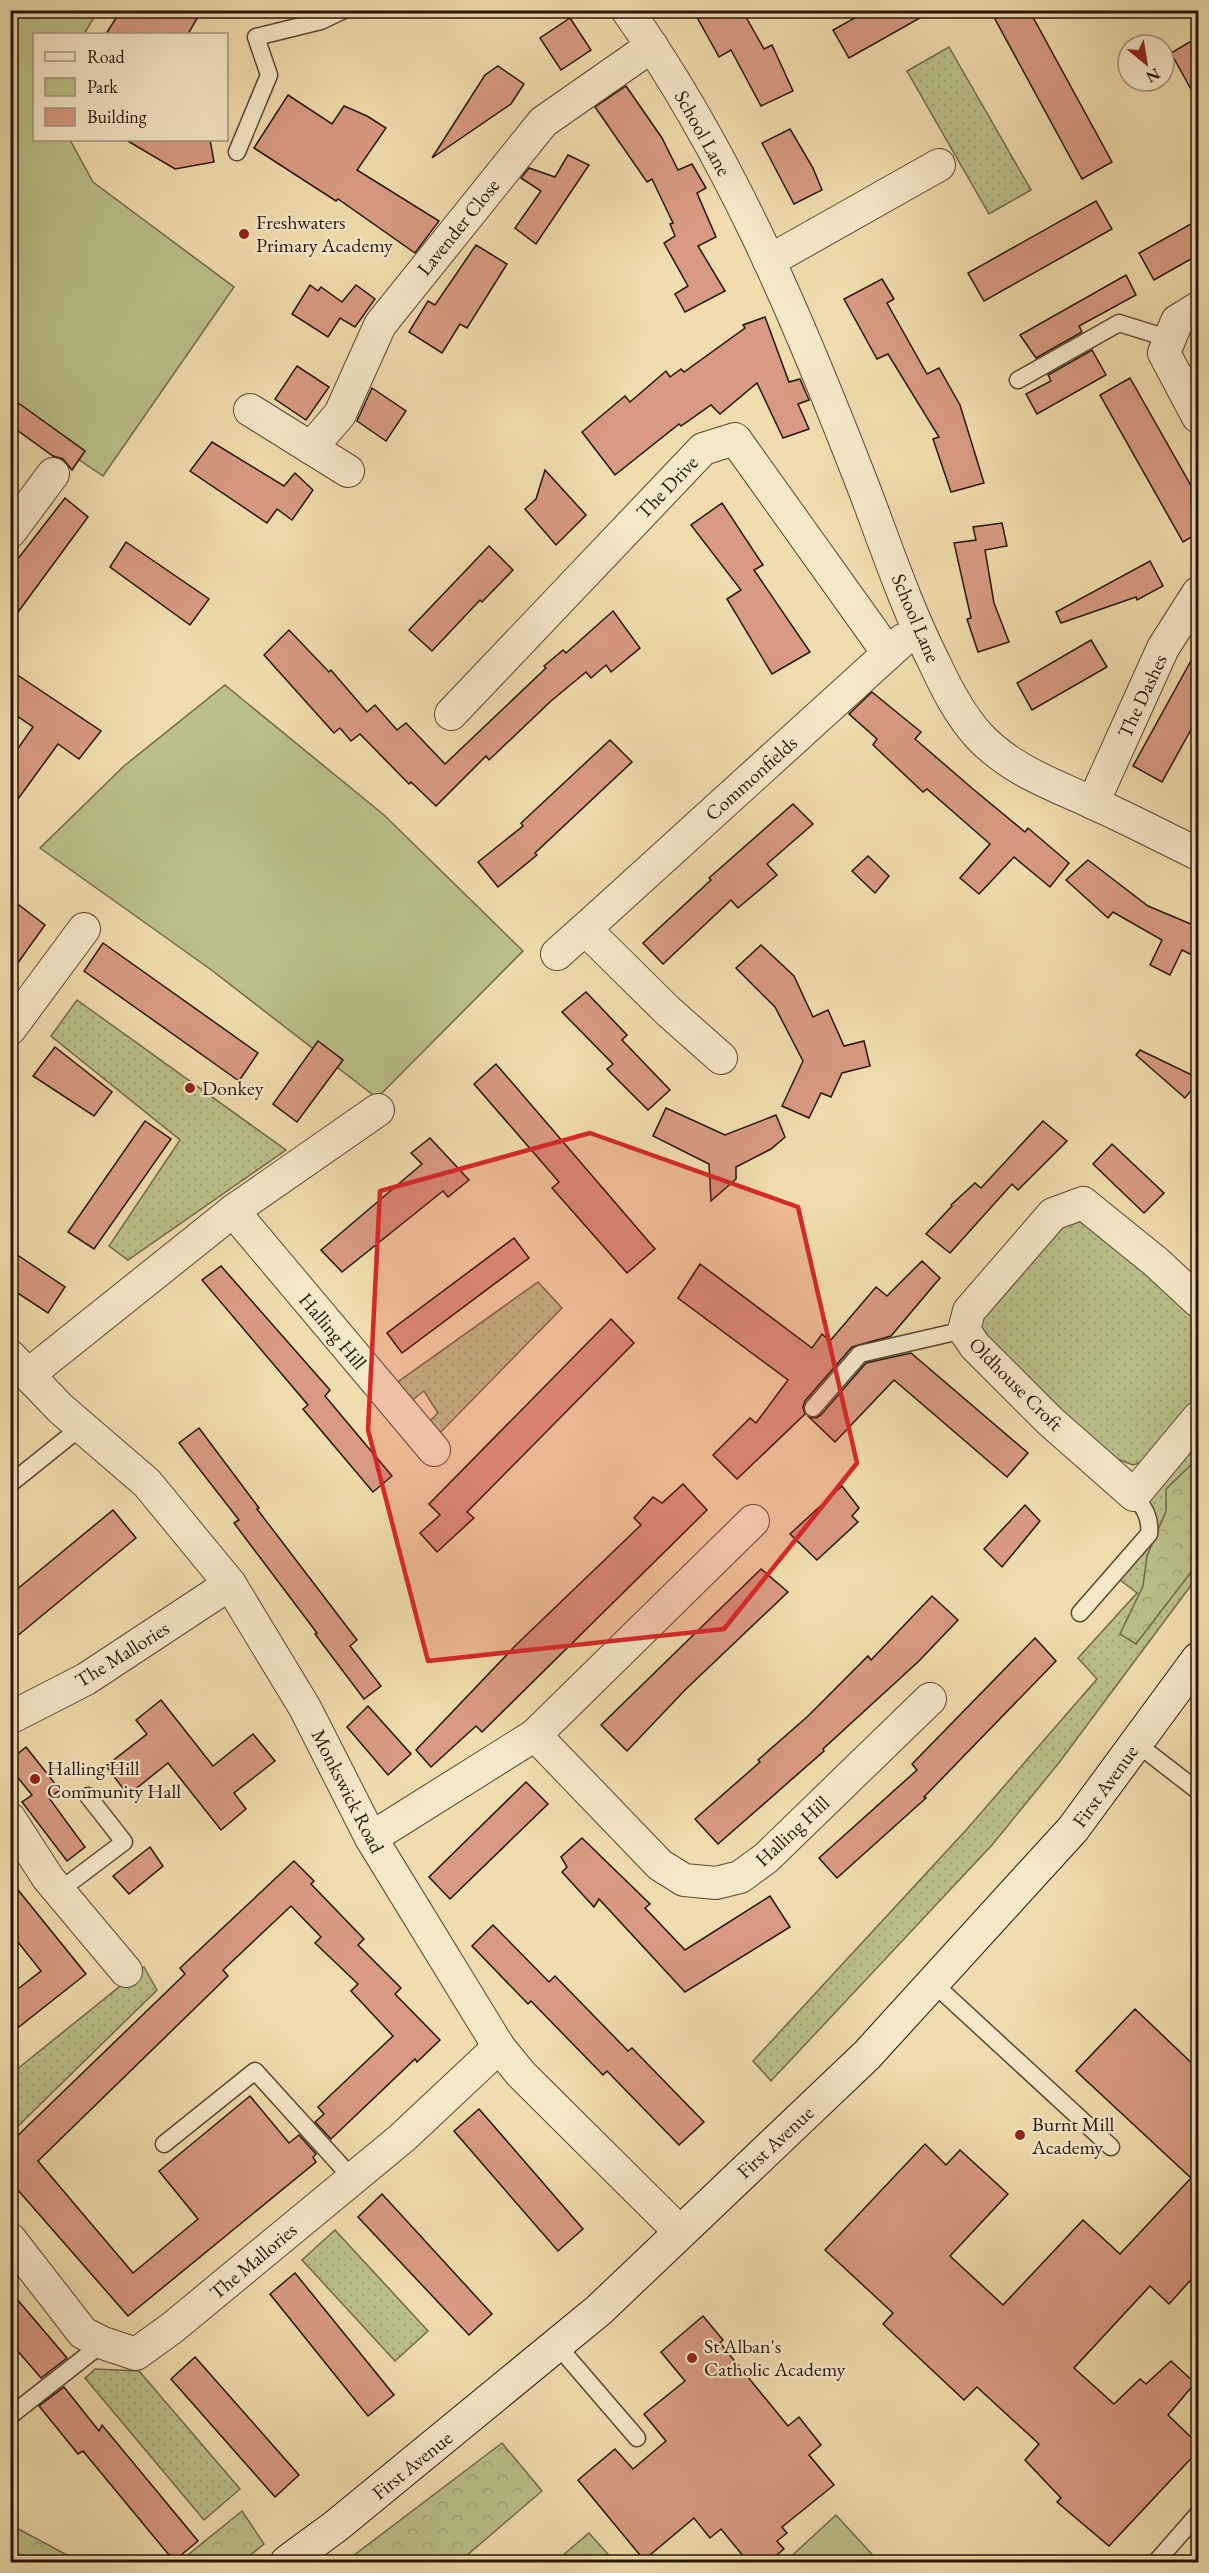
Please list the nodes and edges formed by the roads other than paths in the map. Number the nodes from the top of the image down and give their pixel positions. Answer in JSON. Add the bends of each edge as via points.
{"nodes":[{"id":1,"x":344,"y":10,"type":"edge"},
{"id":2,"x":627,"y":10,"type":"edge"},
{"id":3,"x":652,"y":46,"type":"junction"},
{"id":4,"x":237,"y":152,"type":"dead end"},
{"id":5,"x":939,"y":165,"type":"dead end"},
{"id":6,"x":770,"y":261,"type":"junction"},
{"id":7,"x":1198,"y":308,"type":"edge"},
{"id":8,"x":1170,"y":339,"type":"junction"},
{"id":9,"x":1018,"y":380,"type":"dead end"},
{"id":10,"x":250,"y":410,"type":"dead end"},
{"id":11,"x":1198,"y":417,"type":"edge"},
{"id":12,"x":311,"y":448,"type":"junction"},
{"id":13,"x":348,"y":471,"type":"dead end"},
{"id":14,"x":53,"y":474,"type":"dead end"},
{"id":15,"x":10,"y":532,"type":"edge"},
{"id":16,"x":1198,"y":593,"type":"edge"},
{"id":17,"x":917,"y":627,"type":"junction"},
{"id":18,"x":888,"y":653,"type":"junction"},
{"id":19,"x":451,"y":714,"type":"dead end"},
{"id":20,"x":1093,"y":803,"type":"junction"},
{"id":21,"x":1198,"y":854,"type":"edge"},
{"id":22,"x":84,"y":929,"type":"dead end"},
{"id":23,"x":585,"y":929,"type":"junction"},
{"id":24,"x":557,"y":954,"type":"dead end"},
{"id":25,"x":10,"y":1029,"type":"edge"},
{"id":26,"x":721,"y":1058,"type":"dead end"},
{"id":27,"x":378,"y":1110,"type":"dead end"},
{"id":28,"x":233,"y":1211,"type":"junction"},
{"id":29,"x":1198,"y":1301,"type":"edge"},
{"id":30,"x":963,"y":1330,"type":"junction"},
{"id":31,"x":19,"y":1365,"type":"edge"},
{"id":32,"x":813,"y":1408,"type":"dead end"},
{"id":33,"x":1198,"y":1418,"type":"edge"},
{"id":34,"x":81,"y":1426,"type":"junction"},
{"id":35,"x":434,"y":1450,"type":"dead end"},
{"id":36,"x":10,"y":1484,"type":"edge"},
{"id":37,"x":1134,"y":1495,"type":"junction"},
{"id":38,"x":753,"y":1521,"type":"dead end"},
{"id":39,"x":230,"y":1584,"type":"junction"},
{"id":40,"x":1080,"y":1613,"type":"dead end"},
{"id":41,"x":1198,"y":1659,"type":"edge"},
{"id":42,"x":930,"y":1699,"type":"dead end"},
{"id":43,"x":10,"y":1718,"type":"edge"},
{"id":44,"x":535,"y":1736,"type":"junction"},
{"id":45,"x":1136,"y":1743,"type":"junction"},
{"id":46,"x":1198,"y":1791,"type":"edge"},
{"id":47,"x":88,"y":1796,"type":"dead end"},
{"id":48,"x":10,"y":1819,"type":"edge"},
{"id":49,"x":371,"y":1838,"type":"junction"},
{"id":50,"x":59,"y":1892,"type":"junction"},
{"id":51,"x":126,"y":1971,"type":"dead end"},
{"id":52,"x":933,"y":1983,"type":"junction"},
{"id":53,"x":499,"y":2047,"type":"junction"},
{"id":54,"x":164,"y":2144,"type":"dead end"},
{"id":55,"x":1111,"y":2147,"type":"dead end"},
{"id":56,"x":353,"y":2179,"type":"junction"},
{"id":57,"x":679,"y":2231,"type":"junction"},
{"id":58,"x":10,"y":2239,"type":"edge"},
{"id":59,"x":103,"y":2343,"type":"junction"},
{"id":60,"x":557,"y":2346,"type":"junction"},
{"id":61,"x":10,"y":2416,"type":"edge"},
{"id":62,"x":638,"y":2438,"type":"dead end"},
{"id":63,"x":1198,"y":2514,"type":"edge"},
{"id":64,"x":287,"y":2562,"type":"edge"},
{"id":65,"x":1156,"y":2562,"type":"edge"}],
"edges":[{"from":1,"to":4,"type":"lane","via":[[321,21],[256,37],[269,75]]},
{"from":2,"to":3,"type":"street","name":"School Lane"},
{"from":3,"to":6,"type":"street","name":"School Lane","via":[[714,148]]},
{"from":3,"to":12,"type":"street","name":"Lavender Close","via":[[543,122],[380,325],[340,414]]},
{"from":5,"to":6,"type":"street"},
{"from":6,"to":17,"type":"street","name":"School Lane"},
{"from":7,"to":8,"type":"street","via":[[1177,321]]},
{"from":8,"to":9,"type":"lane","via":[[1119,323]]},
{"from":8,"to":11,"type":"street","via":[[1164,353]]},
{"from":10,"to":12,"type":"street"},
{"from":12,"to":13,"type":"street"},
{"from":14,"to":15,"type":"street"},
{"from":16,"to":20,"type":"street","name":"The Dashes","via":[[1163,648]]},
{"from":17,"to":18,"type":"street","name":"Commonfields"},
{"from":17,"to":20,"type":"street","name":"School Lane","via":[[954,703],[980,736],[1011,764]]},
{"from":18,"to":19,"type":"street","name":"The Drive","via":[[735,439],[703,449]]},
{"from":18,"to":23,"type":"street","name":"Commonfields"},
{"from":20,"to":21,"type":"street","name":"School Lane"},
{"from":22,"to":25,"type":"street"},
{"from":23,"to":24,"type":"street","name":"Commonfields"},
{"from":23,"to":26,"type":"street"},
{"from":27,"to":28,"type":"street"},
{"from":28,"to":31,"type":"street"},
{"from":28,"to":35,"type":"street","name":"Halling Hill"},
{"from":29,"to":30,"type":"street","name":"Oldhouse Croft","via":[[1083,1203],[1053,1214],[969,1311]]},
{"from":30,"to":32,"type":"lane","via":[[860,1354]]},
{"from":30,"to":37,"type":"street","name":"Oldhouse Croft","via":[[1050,1421]]},
{"from":31,"to":34,"type":"street","name":"Monkswick Road"},
{"from":33,"to":37,"type":"street"},
{"from":34,"to":36,"type":"lane"},
{"from":34,"to":39,"type":"street","name":"Monkswick Road","via":[[147,1483]]},
{"from":37,"to":40,"type":"lane","via":[[1146,1511],[1149,1534]]},
{"from":38,"to":44,"type":"street"},
{"from":39,"to":43,"type":"street","name":"The Mallories","via":[[86,1679]]},
{"from":39,"to":49,"type":"street","name":"Monkswick Road","via":[[305,1708]]},
{"from":41,"to":45,"type":"street","name":"First Avenue"},
{"from":42,"to":44,"type":"street","name":"Halling Hill","via":[[766,1858],[740,1877],[716,1883],[684,1880],[660,1865]]},
{"from":44,"to":49,"type":"street"},
{"from":45,"to":46,"type":"lane"},
{"from":45,"to":52,"type":"street","name":"First Avenue","via":[[1073,1829]]},
{"from":47,"to":50,"type":"lane","via":[[124,1842]]},
{"from":48,"to":50,"type":"street"},
{"from":49,"to":53,"type":"street","name":"Monkswick Road"},
{"from":50,"to":51,"type":"street"},
{"from":52,"to":55,"type":"lane"},
{"from":52,"to":57,"type":"street","name":"First Avenue","via":[[867,2055]]},
{"from":53,"to":56,"type":"street","name":"The Mallories"},
{"from":53,"to":57,"type":"street","name":"Monkswick Road","via":[[520,2074]]},
{"from":54,"to":56,"type":"lane","via":[[255,2071]]},
{"from":56,"to":59,"type":"street","name":"The Mallories","via":[[136,2354]]},
{"from":57,"to":60,"type":"street","name":"First Avenue"},
{"from":58,"to":59,"type":"street","name":"The Mallories","via":[[83,2333]]},
{"from":59,"to":61,"type":"lane"},
{"from":60,"to":62,"type":"lane"},
{"from":60,"to":64,"type":"street","name":"First Avenue"},
{"from":63,"to":65,"type":"lane"}]}
